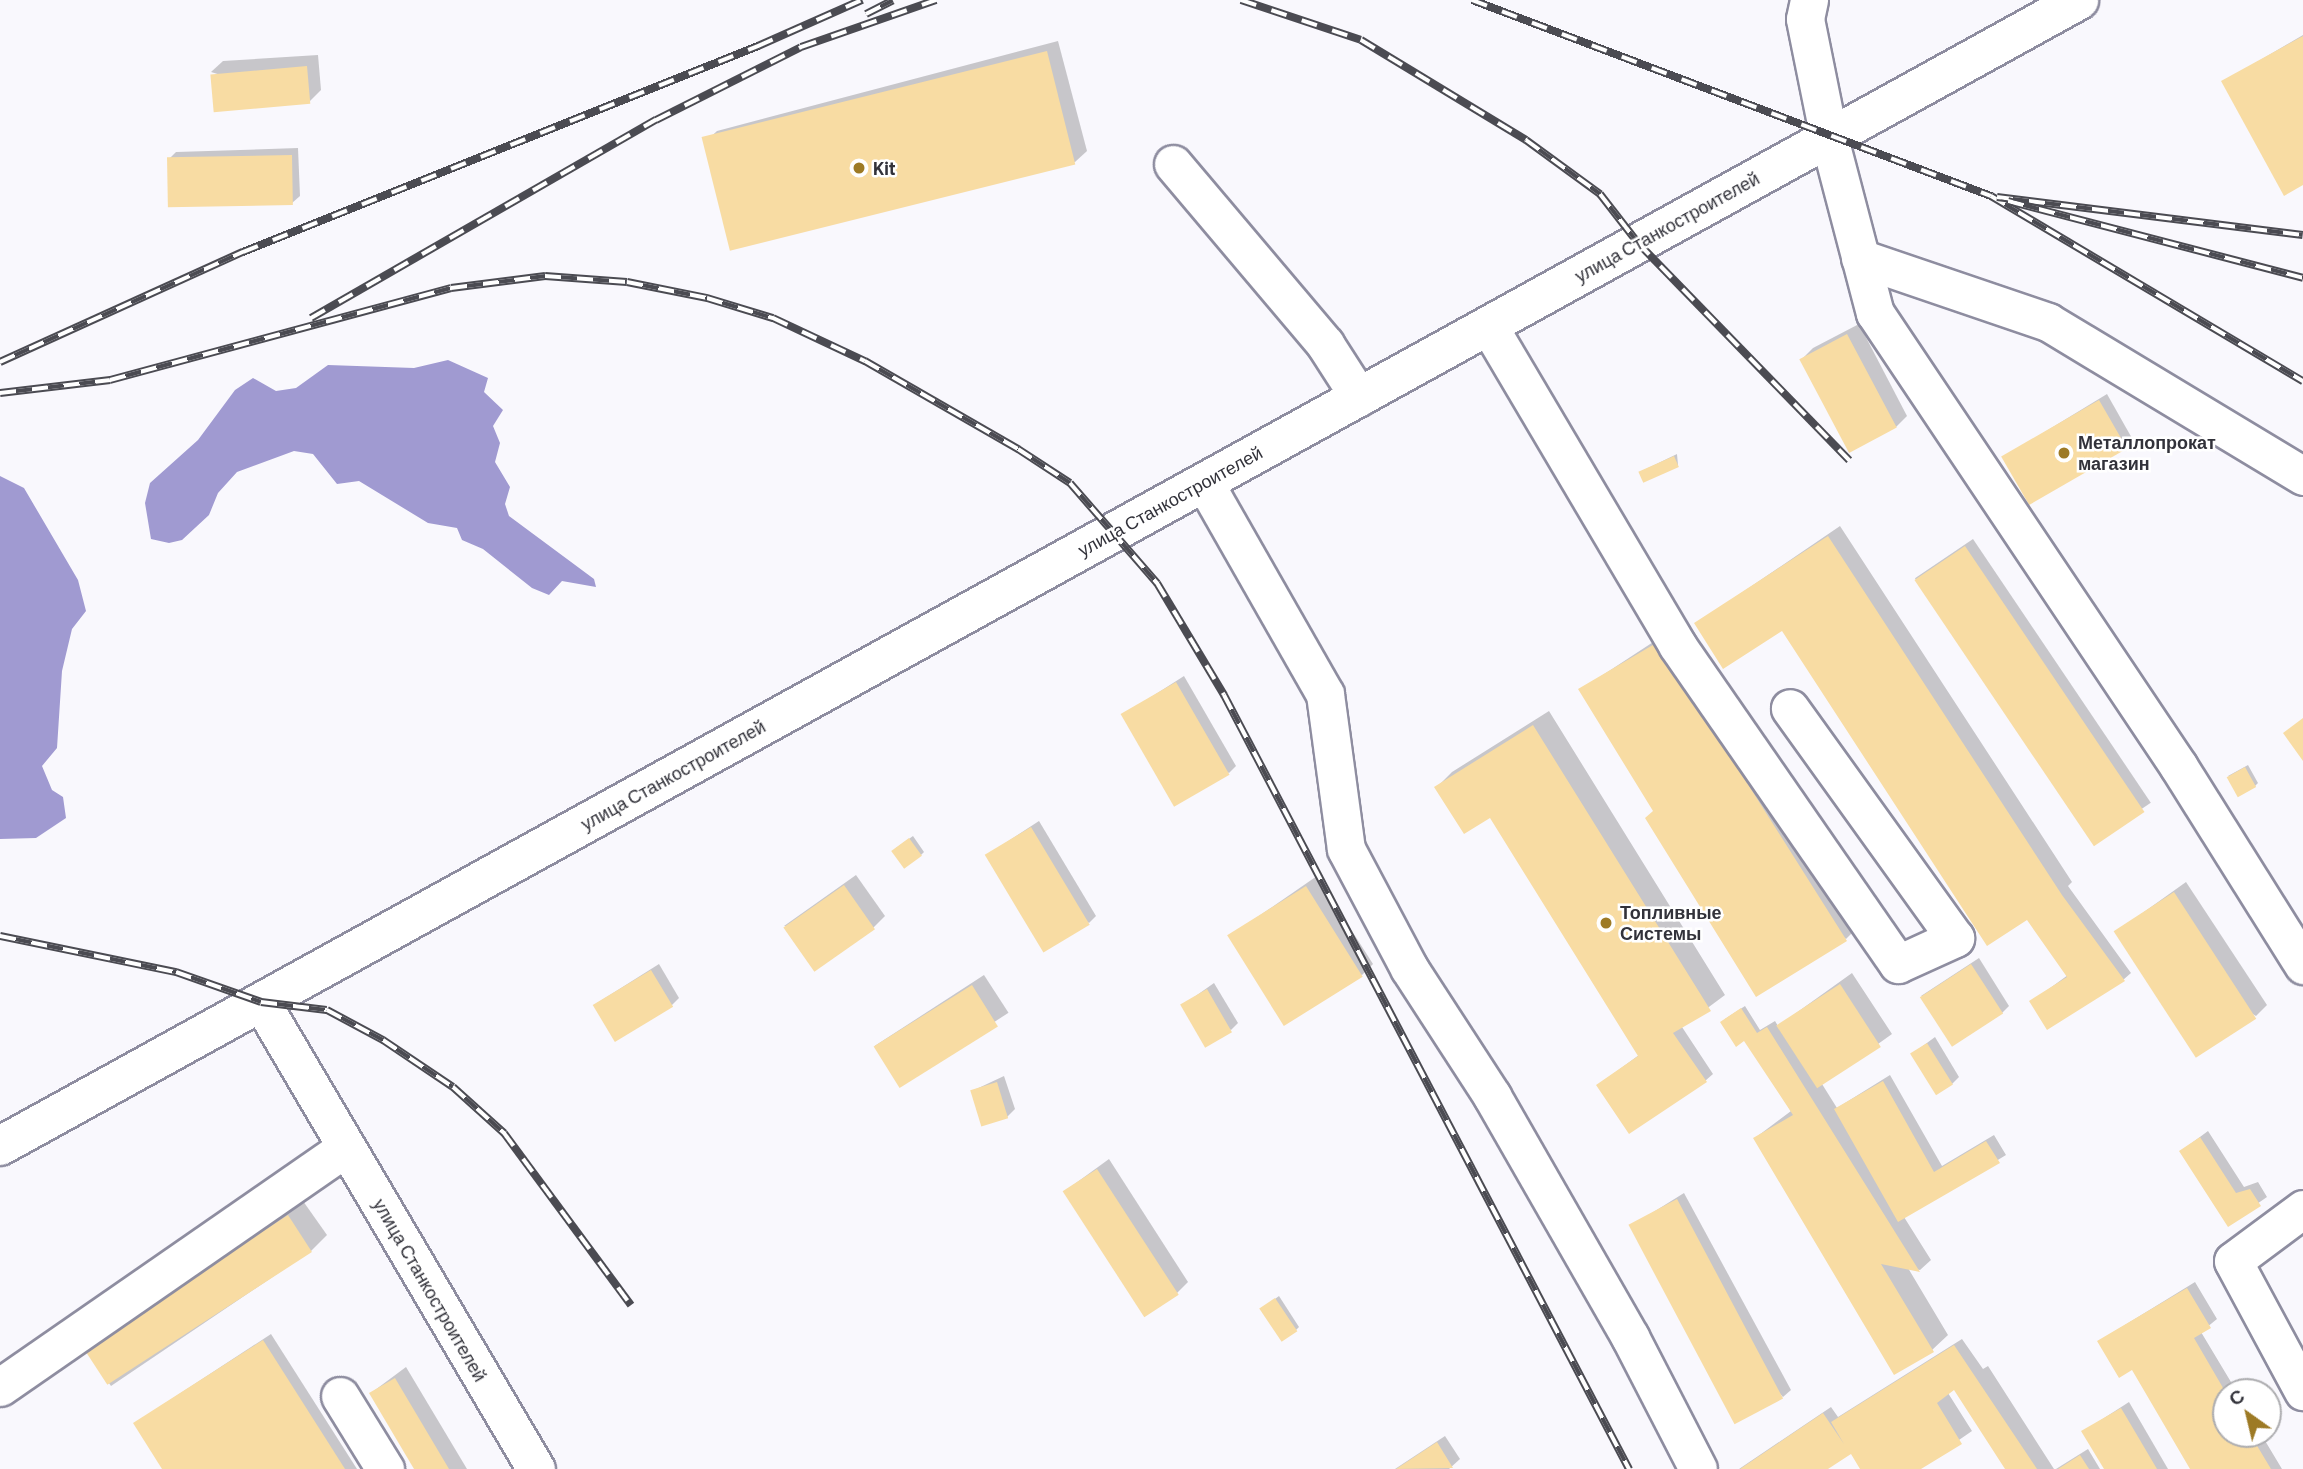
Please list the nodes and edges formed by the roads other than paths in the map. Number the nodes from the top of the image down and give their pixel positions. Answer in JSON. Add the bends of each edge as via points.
{"nodes":[{"id":1,"x":1809,"y":0,"type":"edge"},
{"id":2,"x":2079,"y":0,"type":"edge"},
{"id":3,"x":1829,"y":138,"type":"junction"},
{"id":4,"x":1173,"y":164,"type":"dead end"},
{"id":5,"x":1860,"y":258,"type":"junction"},
{"id":6,"x":1489,"y":325,"type":"junction"},
{"id":7,"x":1359,"y":397,"type":"junction"},
{"id":8,"x":2303,"y":476,"type":"edge"},
{"id":9,"x":1204,"y":482,"type":"junction"},
{"id":10,"x":1790,"y":708,"type":"dead end"},
{"id":11,"x":2303,"y":965,"type":"edge"},
{"id":12,"x":261,"y":1002,"type":"junction"},
{"id":13,"x":0,"y":1146,"type":"edge"},
{"id":14,"x":346,"y":1147,"type":"junction"},
{"id":15,"x":2303,"y":1209,"type":"edge"},
{"id":16,"x":0,"y":1387,"type":"edge"},
{"id":17,"x":2303,"y":1391,"type":"edge"},
{"id":18,"x":340,"y":1396,"type":"dead end"},
{"id":19,"x":385,"y":1469,"type":"edge"},
{"id":20,"x":536,"y":1469,"type":"edge"},
{"id":21,"x":1698,"y":1469,"type":"edge"}],
"edges":[{"from":1,"to":3,"type":"lane","via":[[1805,19]]},
{"from":2,"to":3,"type":"main road","name":"улица Станкостроителей"},
{"from":3,"to":5,"type":"lane"},
{"from":3,"to":6,"type":"main road","name":"улица Станкостроителей"},
{"from":4,"to":7,"type":"lane","via":[[1325,344]]},
{"from":5,"to":8,"type":"lane","via":[[2049,322]]},
{"from":5,"to":11,"type":"lane","via":[[1875,313],[2179,767]]},
{"from":6,"to":7,"type":"main road","name":"улица Станкостроителей"},
{"from":6,"to":10,"type":"lane","via":[[1676,645],[1898,964],[1955,938]]},
{"from":7,"to":9,"type":"main road","name":"улица Станкостроителей"},
{"from":9,"to":12,"type":"main road","name":"улица Станкостроителей"},
{"from":9,"to":21,"type":"lane","via":[[1325,694],[1346,849],[1409,968],[1492,1096],[1630,1337]]},
{"from":12,"to":13,"type":"main road","name":"улица Станкостроителей"},
{"from":12,"to":14,"type":"lane","name":"улица Станкостроителей"},
{"from":14,"to":16,"type":"lane"},
{"from":14,"to":20,"type":"lane","name":"улица Станкостроителей"},
{"from":15,"to":17,"type":"lane","via":[[2233,1261]]},
{"from":18,"to":19,"type":"lane"}]}
